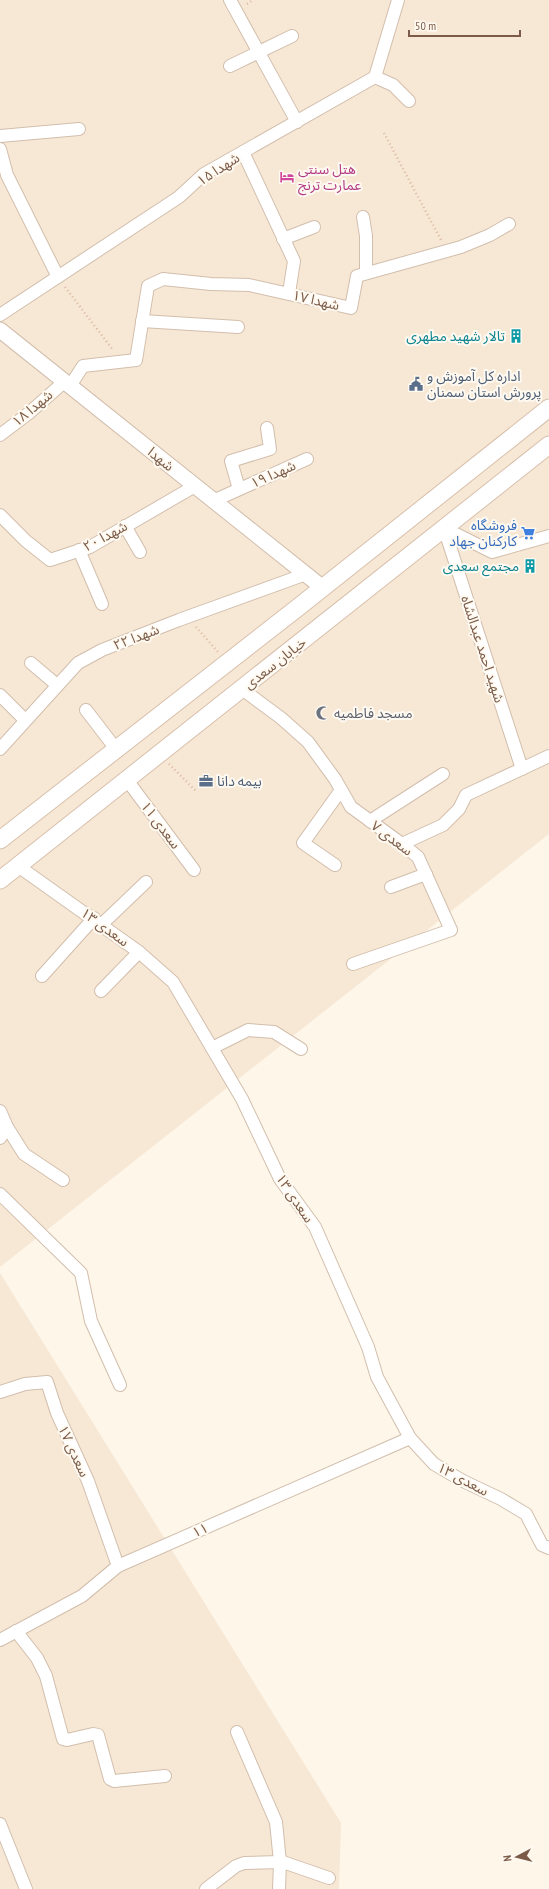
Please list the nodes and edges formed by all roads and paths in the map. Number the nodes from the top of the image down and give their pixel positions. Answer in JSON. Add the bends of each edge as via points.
{"nodes":[{"id":1,"x":230,"y":0,"type":"edge"},
{"id":2,"x":398,"y":0,"type":"edge"},
{"id":3,"x":292,"y":36,"type":"dead end"},
{"id":4,"x":258,"y":52,"type":"junction"},
{"id":5,"x":230,"y":66,"type":"dead end"},
{"id":6,"x":375,"y":77,"type":"junction"},
{"id":7,"x":409,"y":101,"type":"dead end"},
{"id":8,"x":297,"y":122,"type":"junction"},
{"id":9,"x":79,"y":129,"type":"dead end"},
{"id":10,"x":384,"y":133,"type":"dead end"},
{"id":11,"x":0,"y":136,"type":"edge"},
{"id":12,"x":0,"y":149,"type":"edge"},
{"id":13,"x":243,"y":152,"type":"junction"},
{"id":14,"x":363,"y":217,"type":"dead end"},
{"id":15,"x":509,"y":224,"type":"dead end"},
{"id":16,"x":314,"y":227,"type":"dead end"},
{"id":17,"x":283,"y":239,"type":"junction"},
{"id":18,"x":447,"y":250,"type":"junction"},
{"id":19,"x":366,"y":272,"type":"junction"},
{"id":20,"x":58,"y":277,"type":"junction"},
{"id":21,"x":289,"y":294,"type":"junction"},
{"id":22,"x":0,"y":315,"type":"edge"},
{"id":23,"x":142,"y":320,"type":"junction"},
{"id":24,"x":238,"y":327,"type":"dead end"},
{"id":25,"x":0,"y":330,"type":"edge"},
{"id":26,"x":120,"y":360,"type":"junction"},
{"id":27,"x":67,"y":384,"type":"junction"},
{"id":28,"x":549,"y":408,"type":"edge"},
{"id":29,"x":267,"y":428,"type":"dead end"},
{"id":30,"x":0,"y":435,"type":"edge"},
{"id":31,"x":549,"y":445,"type":"edge"},
{"id":32,"x":307,"y":459,"type":"dead end"},
{"id":33,"x":195,"y":486,"type":"junction"},
{"id":34,"x":239,"y":489,"type":"junction"},
{"id":35,"x":213,"y":501,"type":"junction"},
{"id":36,"x":0,"y":515,"type":"edge"},
{"id":37,"x":125,"y":526,"type":"junction"},
{"id":38,"x":444,"y":528,"type":"junction"},
{"id":39,"x":548,"y":541,"type":"edge"},
{"id":40,"x":79,"y":550,"type":"junction"},
{"id":41,"x":140,"y":552,"type":"dead end"},
{"id":42,"x":306,"y":574,"type":"junction"},
{"id":43,"x":323,"y":588,"type":"junction"},
{"id":44,"x":102,"y":604,"type":"dead end"},
{"id":45,"x":188,"y":617,"type":"junction"},
{"id":46,"x":31,"y":663,"type":"dead end"},
{"id":47,"x":227,"y":663,"type":"junction"},
{"id":48,"x":57,"y":685,"type":"junction"},
{"id":49,"x":242,"y":688,"type":"junction"},
{"id":50,"x":0,"y":694,"type":"edge"},
{"id":51,"x":86,"y":710,"type":"dead end"},
{"id":52,"x":25,"y":720,"type":"junction"},
{"id":53,"x":116,"y":748,"type":"junction"},
{"id":54,"x":0,"y":749,"type":"edge"},
{"id":55,"x":160,"y":754,"type":"junction"},
{"id":56,"x":549,"y":756,"type":"edge"},
{"id":57,"x":522,"y":769,"type":"junction"},
{"id":58,"x":443,"y":774,"type":"dead end"},
{"id":59,"x":127,"y":780,"type":"junction"},
{"id":60,"x":342,"y":790,"type":"junction"},
{"id":61,"x":197,"y":792,"type":"dead end"},
{"id":62,"x":370,"y":821,"type":"junction"},
{"id":63,"x":1,"y":837,"type":"edge"},
{"id":64,"x":402,"y":844,"type":"junction"},
{"id":65,"x":334,"y":865,"type":"dead end"},
{"id":66,"x":18,"y":866,"type":"junction"},
{"id":67,"x":194,"y":870,"type":"dead end"},
{"id":68,"x":426,"y":874,"type":"junction"},
{"id":69,"x":0,"y":880,"type":"edge"},
{"id":70,"x":146,"y":882,"type":"dead end"},
{"id":71,"x":390,"y":887,"type":"dead end"},
{"id":72,"x":97,"y":922,"type":"junction"},
{"id":73,"x":139,"y":952,"type":"junction"},
{"id":74,"x":353,"y":964,"type":"dead end"},
{"id":75,"x":42,"y":976,"type":"dead end"},
{"id":76,"x":101,"y":991,"type":"dead end"},
{"id":77,"x":212,"y":1048,"type":"junction"},
{"id":78,"x":301,"y":1049,"type":"dead end"},
{"id":79,"x":0,"y":1111,"type":"edge"},
{"id":80,"x":7,"y":1127,"type":"junction"},
{"id":81,"x":0,"y":1138,"type":"edge"},
{"id":82,"x":63,"y":1180,"type":"dead end"},
{"id":83,"x":0,"y":1194,"type":"edge"},
{"id":84,"x":120,"y":1385,"type":"dead end"},
{"id":85,"x":0,"y":1392,"type":"edge"},
{"id":86,"x":410,"y":1438,"type":"junction"},
{"id":87,"x":545,"y":1547,"type":"edge"},
{"id":88,"x":118,"y":1566,"type":"junction"},
{"id":89,"x":16,"y":1631,"type":"junction"},
{"id":90,"x":0,"y":1640,"type":"edge"},
{"id":91,"x":237,"y":1732,"type":"dead end"},
{"id":92,"x":164,"y":1776,"type":"dead end"},
{"id":93,"x":0,"y":1824,"type":"edge"},
{"id":94,"x":280,"y":1862,"type":"junction"},
{"id":95,"x":329,"y":1878,"type":"dead end"},
{"id":96,"x":26,"y":1889,"type":"edge"},
{"id":97,"x":206,"y":1889,"type":"edge"},
{"id":98,"x":279,"y":1889,"type":"edge"}],
"edges":[{"from":1,"to":4,"type":"street"},
{"from":2,"to":6,"type":"street"},
{"from":3,"to":4,"type":"street"},
{"from":4,"to":5,"type":"street"},
{"from":4,"to":8,"type":"street"},
{"from":6,"to":7,"type":"street","via":[[393,85]]},
{"from":6,"to":8,"type":"street","name":"شهدا ۱۵"},
{"from":8,"to":13,"type":"street","name":"شهدا ۱۵"},
{"from":9,"to":11,"type":"street"},
{"from":10,"to":18,"type":"path"},
{"from":12,"to":20,"type":"street","via":[[7,175]]},
{"from":13,"to":17,"type":"street"},
{"from":13,"to":20,"type":"street","name":"شهدا ۱۵","via":[[204,174],[179,197]]},
{"from":14,"to":19,"type":"street"},
{"from":15,"to":18,"type":"street","via":[[462,247]]},
{"from":16,"to":17,"type":"street"},
{"from":17,"to":21,"type":"street","via":[[294,261]]},
{"from":18,"to":19,"type":"street"},
{"from":19,"to":21,"type":"street","name":"شهدا ۱۷","via":[[357,276],[351,308]]},
{"from":20,"to":22,"type":"street","name":"شهدا ۱۵"},
{"from":20,"to":26,"type":"path"},
{"from":21,"to":23,"type":"street","name":"شهدا ۱۷","via":[[249,284],[211,284],[163,279],[148,286]]},
{"from":23,"to":24,"type":"street"},
{"from":23,"to":26,"type":"street","name":"شهدا ۱۷","via":[[136,360]]},
{"from":25,"to":27,"type":"street","name":"شهدا"},
{"from":26,"to":27,"type":"street","name":"شهدا ۱۷","via":[[83,366]]},
{"from":27,"to":30,"type":"street","name":"شهدا ۱۸"},
{"from":27,"to":33,"type":"street","name":"شهدا"},
{"from":28,"to":43,"type":"main road","name":"خیابان سعدی"},
{"from":29,"to":34,"type":"street","name":"شهدا ۱۹","via":[[270,449],[231,461]]},
{"from":31,"to":38,"type":"main road","name":"خیابان سعدی"},
{"from":32,"to":34,"type":"street","name":"شهدا ۱۹"},
{"from":33,"to":35,"type":"street","name":"شهدا"},
{"from":33,"to":37,"type":"street","name":"شهدا ۲۰"},
{"from":34,"to":35,"type":"street","name":"شهدا ۱۹"},
{"from":35,"to":42,"type":"street","name":"شهدا"},
{"from":36,"to":40,"type":"street","name":"شهدا ۲۰","via":[[50,560]]},
{"from":37,"to":40,"type":"street","name":"شهدا ۲۰","via":[[90,547]]},
{"from":37,"to":41,"type":"street"},
{"from":38,"to":39,"type":"street","via":[[492,552]]},
{"from":38,"to":49,"type":"main road","name":"خیابان سعدی"},
{"from":38,"to":57,"type":"street","name":"شهید احمد عبدالشاه"},
{"from":40,"to":44,"type":"street"},
{"from":42,"to":43,"type":"street","name":"شهدا"},
{"from":42,"to":45,"type":"street","name":"شهدا ۲۲"},
{"from":43,"to":47,"type":"main road","name":"خیابان سعدی"},
{"from":45,"to":47,"type":"path"},
{"from":45,"to":48,"type":"street","name":"شهدا ۲۲","via":[[102,650],[78,663]]},
{"from":46,"to":48,"type":"street"},
{"from":47,"to":53,"type":"main road","name":"خیابان سعدی"},
{"from":48,"to":52,"type":"street","name":"شهدا ۲۲"},
{"from":49,"to":55,"type":"main road","name":"خیابان سعدی"},
{"from":49,"to":60,"type":"street","name":"سعدی ۷","via":[[308,742]]},
{"from":50,"to":52,"type":"street"},
{"from":51,"to":53,"type":"street"},
{"from":52,"to":54,"type":"street","name":"شهدا ۲۲"},
{"from":53,"to":63,"type":"main road","name":"خیابان سعدی"},
{"from":55,"to":59,"type":"main road","name":"خیابان سعدی"},
{"from":55,"to":61,"type":"path"},
{"from":56,"to":57,"type":"street"},
{"from":57,"to":64,"type":"street","via":[[466,796],[459,809],[443,826]]},
{"from":58,"to":62,"type":"street"},
{"from":59,"to":66,"type":"main road","name":"خیابان سعدی"},
{"from":59,"to":67,"type":"street","name":"سعدی ۱۱"},
{"from":60,"to":62,"type":"street","name":"سعدی ۷","via":[[351,807]]},
{"from":60,"to":65,"type":"street","via":[[303,843]]},
{"from":62,"to":64,"type":"street","name":"سعدی ۷"},
{"from":64,"to":68,"type":"street","name":"سعدی ۷","via":[[418,857]]},
{"from":66,"to":69,"type":"main road","name":"خیابان سعدی"},
{"from":66,"to":72,"type":"street","name":"سعدی ۱۳"},
{"from":68,"to":71,"type":"street"},
{"from":68,"to":74,"type":"street","name":"سعدی ۷","via":[[451,930]]},
{"from":70,"to":72,"type":"street"},
{"from":72,"to":73,"type":"street","name":"سعدی ۱۳"},
{"from":72,"to":75,"type":"street"},
{"from":73,"to":76,"type":"street"},
{"from":73,"to":77,"type":"street","name":"سعدی ۱۳","via":[[173,982]]},
{"from":77,"to":78,"type":"street","via":[[248,1030],[274,1032]]},
{"from":77,"to":86,"type":"street","name":"سعدی ۱۳","via":[[242,1099],[280,1179],[315,1227],[368,1347],[377,1377]]},
{"from":79,"to":80,"type":"street"},
{"from":80,"to":81,"type":"street"},
{"from":80,"to":82,"type":"street","via":[[24,1154]]},
{"from":83,"to":84,"type":"street","via":[[81,1273],[91,1321]]},
{"from":85,"to":88,"type":"street","name":"سعدی ۱۷","via":[[25,1384],[48,1382],[57,1413],[88,1481]]},
{"from":86,"to":87,"type":"street","name":"سعدی ۱۳","via":[[434,1464],[526,1514]]},
{"from":86,"to":88,"type":"street","name":"۱۱"},
{"from":88,"to":89,"type":"street","name":"۱۱","via":[[82,1596]]},
{"from":89,"to":90,"type":"street","name":"۱۱"},
{"from":89,"to":92,"type":"street","via":[[37,1658],[46,1676],[63,1739],[98,1735],[110,1779],[114,1781]]},
{"from":91,"to":94,"type":"street","via":[[276,1822]]},
{"from":93,"to":96,"type":"street"},
{"from":94,"to":95,"type":"street"},
{"from":94,"to":97,"type":"street","via":[[244,1863],[236,1866]]},
{"from":94,"to":98,"type":"street"}]}
